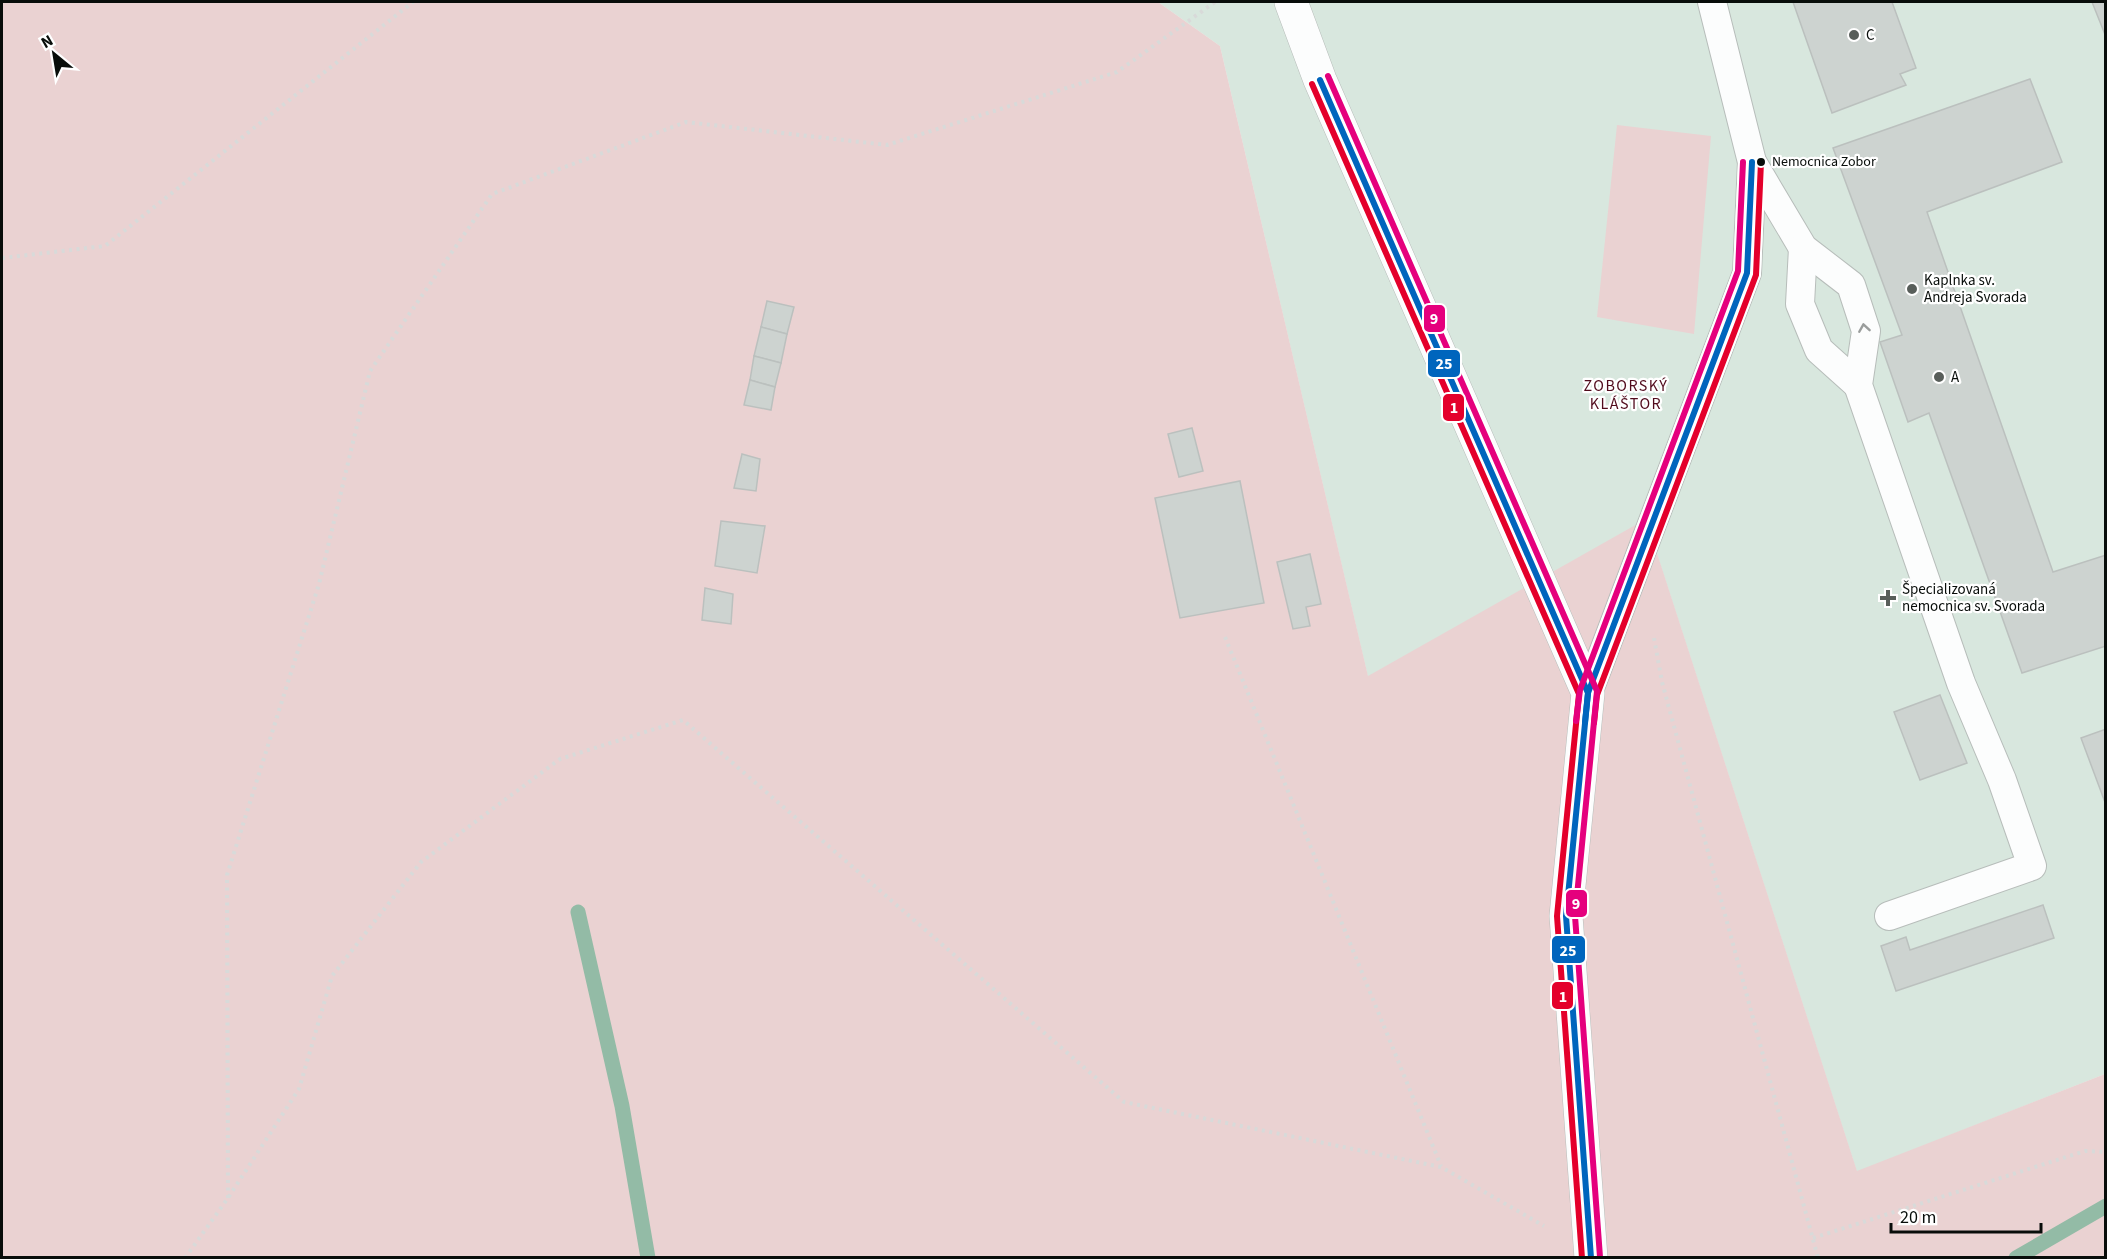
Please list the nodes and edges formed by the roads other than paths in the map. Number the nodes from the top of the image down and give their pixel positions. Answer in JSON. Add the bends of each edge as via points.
{"nodes":[{"id":1,"x":1292,"y":2,"type":"edge"},
{"id":2,"x":1712,"y":2,"type":"edge"},
{"id":3,"x":1752,"y":162,"type":"junction"},
{"id":4,"x":1803,"y":248,"type":"junction"},
{"id":5,"x":1858,"y":385,"type":"junction"},
{"id":6,"x":1588,"y":693,"type":"junction"},
{"id":7,"x":1889,"y":916,"type":"dead end"},
{"id":8,"x":1591,"y":1255,"type":"edge"}],
"edges":[{"from":1,"to":6,"type":"street","via":[[1320,80]]},
{"from":2,"to":3,"type":"lane"},
{"from":3,"to":4,"type":"lane"},
{"from":3,"to":6,"type":"lane","via":[[1747,273]]},
{"from":4,"to":5,"type":"lane","via":[[1800,304],[1820,350]]},
{"from":5,"to":4,"type":"lane","one_way":true,"via":[[1866,331],[1851,285]]},
{"from":5,"to":7,"type":"lane","via":[[1961,683],[2002,780],[2032,866]]},
{"from":6,"to":8,"type":"street","via":[[1566,916]]}]}
